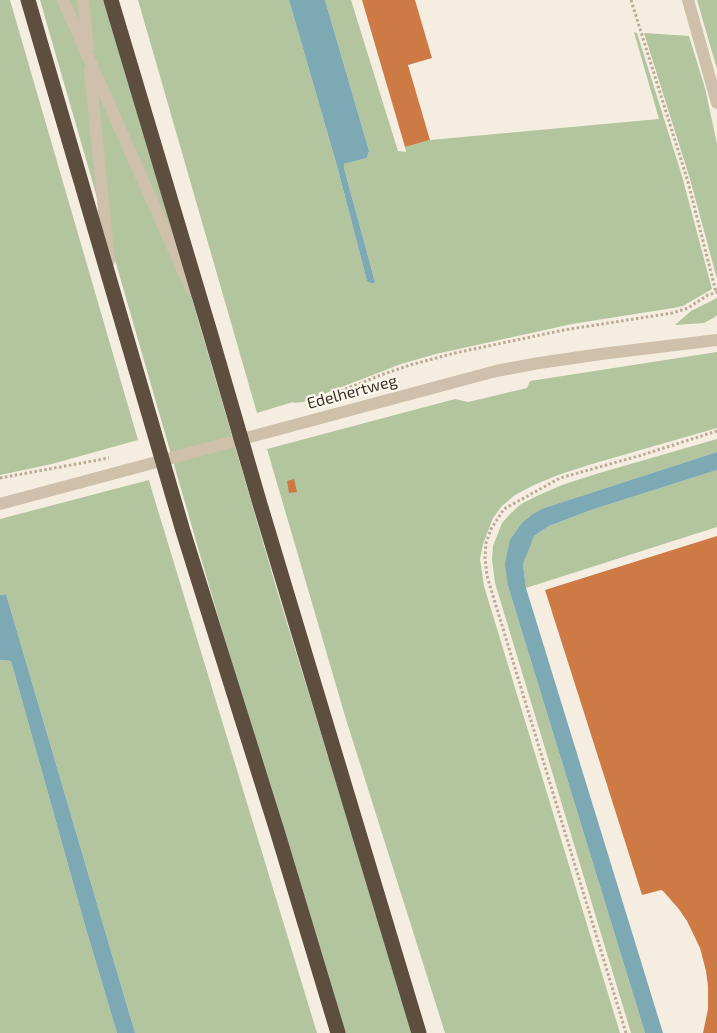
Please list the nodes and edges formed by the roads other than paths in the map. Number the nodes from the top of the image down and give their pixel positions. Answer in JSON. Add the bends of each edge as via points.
{"nodes":[{"id":1,"x":28,"y":0,"type":"edge"},
{"id":2,"x":63,"y":0,"type":"edge"},
{"id":3,"x":83,"y":0,"type":"edge"},
{"id":4,"x":111,"y":0,"type":"edge"},
{"id":5,"x":688,"y":0,"type":"edge"},
{"id":6,"x":89,"y":59,"type":"junction"},
{"id":7,"x":717,"y":103,"type":"edge"},
{"id":8,"x":111,"y":283,"type":"junction"},
{"id":9,"x":210,"y":332,"type":"junction"},
{"id":10,"x":717,"y":340,"type":"edge"},
{"id":11,"x":0,"y":504,"type":"edge"},
{"id":12,"x":338,"y":1033,"type":"edge"},
{"id":13,"x":419,"y":1033,"type":"edge"}],
"edges":[{"from":1,"to":8,"type":"highway"},
{"from":2,"to":6,"type":"street"},
{"from":3,"to":6,"type":"street"},
{"from":4,"to":9,"type":"highway"},
{"from":5,"to":7,"type":"street"},
{"from":6,"to":8,"type":"street"},
{"from":6,"to":9,"type":"street"},
{"from":8,"to":12,"type":"highway","via":[[183,531]]},
{"from":9,"to":13,"type":"highway"},
{"from":10,"to":11,"type":"street","name":"Edelhertweg","via":[[539,363],[458,381]]}]}
